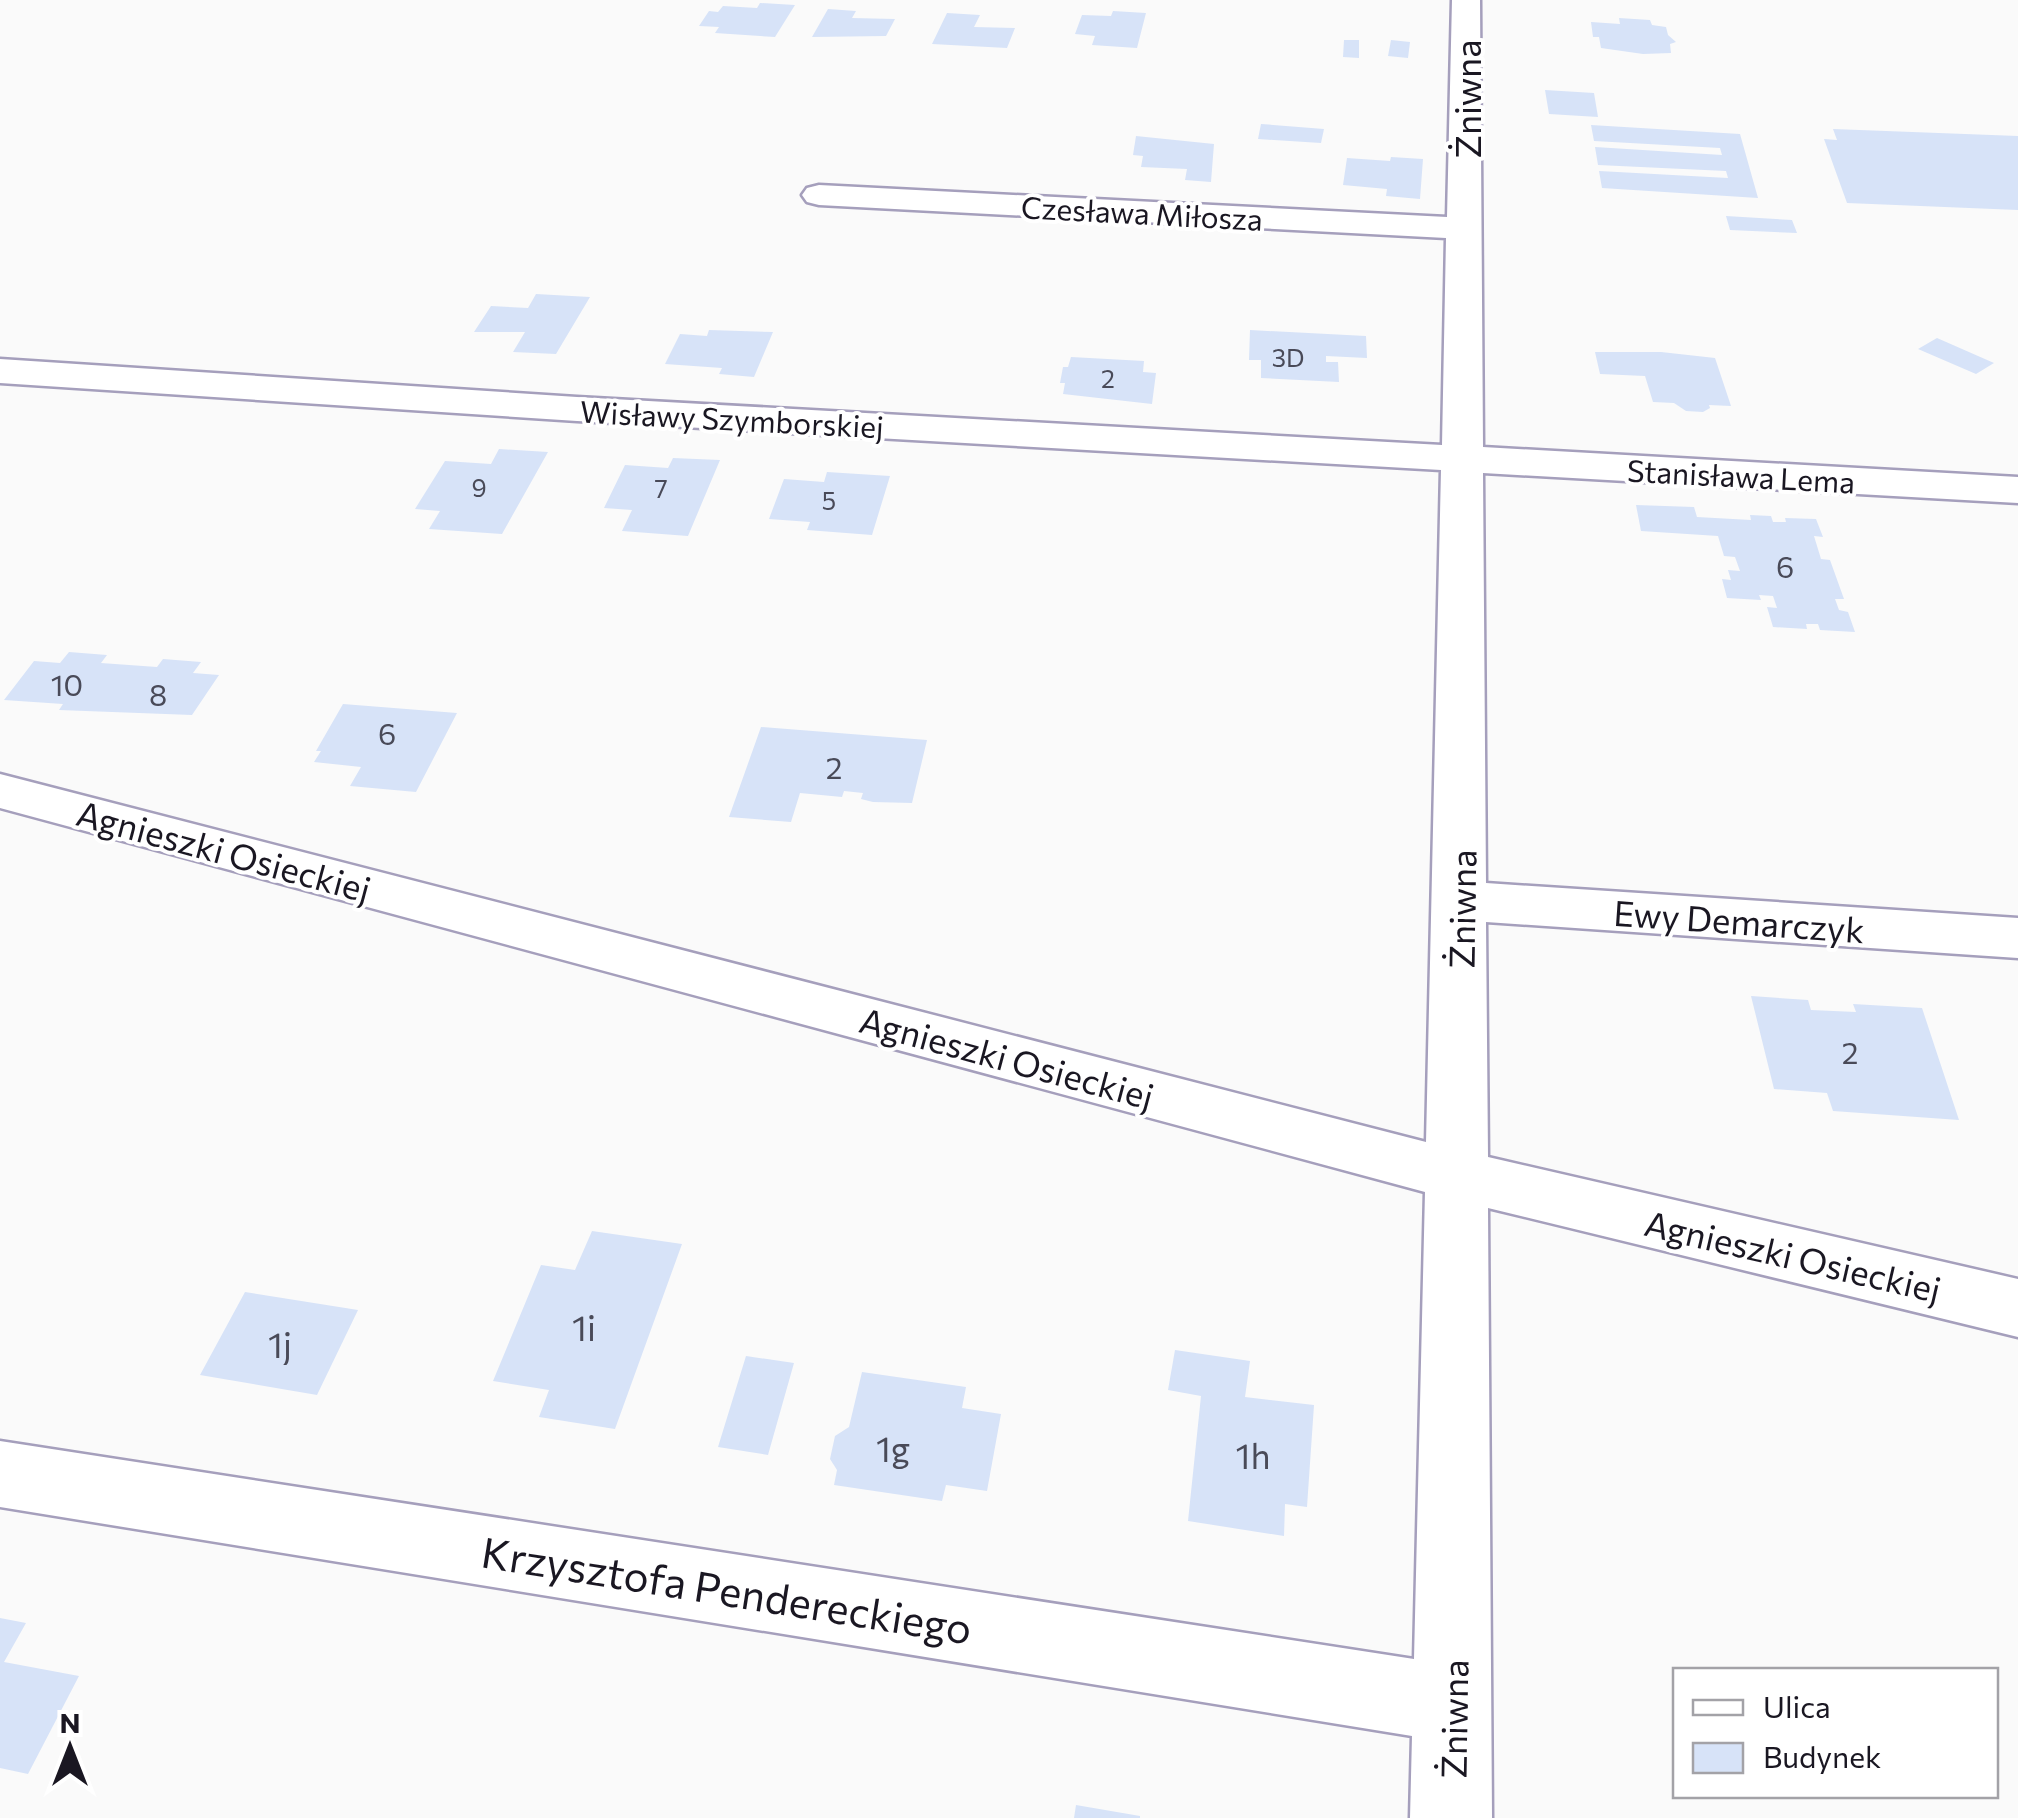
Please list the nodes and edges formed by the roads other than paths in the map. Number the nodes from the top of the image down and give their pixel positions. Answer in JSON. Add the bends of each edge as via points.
{"nodes":[{"id":1,"x":1466,"y":0,"type":"edge"},
{"id":2,"x":819,"y":195,"type":"dead end"},
{"id":3,"x":1465,"y":228,"type":"junction"},
{"id":4,"x":0,"y":371,"type":"edge"},
{"id":5,"x":1464,"y":461,"type":"junction"},
{"id":6,"x":2018,"y":490,"type":"edge"},
{"id":7,"x":0,"y":791,"type":"edge"},
{"id":8,"x":1461,"y":901,"type":"junction"},
{"id":9,"x":2018,"y":938,"type":"edge"},
{"id":10,"x":1457,"y":1175,"type":"junction"},
{"id":11,"x":2018,"y":1308,"type":"edge"},
{"id":12,"x":0,"y":1474,"type":"edge"},
{"id":13,"x":1454,"y":1704,"type":"junction"},
{"id":14,"x":1451,"y":1818,"type":"edge"}],
"edges":[{"from":1,"to":3,"type":"street","name":"Żniwna"},
{"from":2,"to":3,"type":"street","name":"Czesława Miłosza"},
{"from":3,"to":5,"type":"street","name":"Żniwna"},
{"from":4,"to":5,"type":"street","name":"Wisławy Szymborskiej"},
{"from":5,"to":6,"type":"street","name":"Stanisława Lema"},
{"from":5,"to":8,"type":"street","name":"Żniwna"},
{"from":7,"to":10,"type":"street","name":"Agnieszki Osieckiej"},
{"from":8,"to":9,"type":"street","name":"Ewy Demarczyk"},
{"from":8,"to":10,"type":"street","name":"Żniwna"},
{"from":10,"to":11,"type":"street","name":"Agnieszki Osieckiej"},
{"from":10,"to":13,"type":"street","name":"Żniwna"},
{"from":12,"to":13,"type":"street","name":"Krzysztofa Pendereckiego"},
{"from":13,"to":14,"type":"street","name":"Żniwna"}]}
